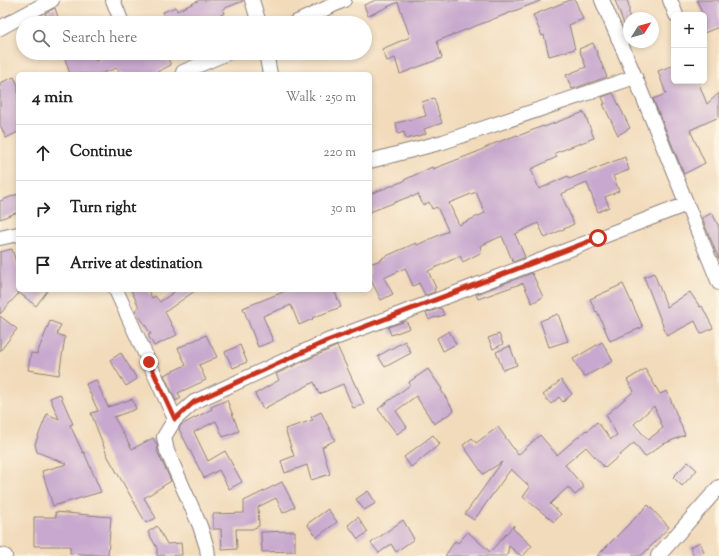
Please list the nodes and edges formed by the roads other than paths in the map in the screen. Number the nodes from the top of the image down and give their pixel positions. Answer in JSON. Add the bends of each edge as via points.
{"nodes":[{"id":1,"x":52,"y":0,"type":"edge"},
{"id":2,"x":113,"y":0,"type":"edge"},
{"id":3,"x":252,"y":0,"type":"edge"},
{"id":4,"x":344,"y":0,"type":"edge"},
{"id":5,"x":602,"y":0,"type":"edge"},
{"id":6,"x":670,"y":0,"type":"edge"},
{"id":7,"x":675,"y":12,"type":"edge"},
{"id":8,"x":22,"y":16,"type":"edge"},
{"id":9,"x":119,"y":16,"type":"edge"},
{"id":10,"x":257,"y":16,"type":"edge"},
{"id":11,"x":310,"y":16,"type":"edge"},
{"id":12,"x":16,"y":19,"type":"edge"},
{"id":13,"x":0,"y":28,"type":"edge"},
{"id":14,"x":211,"y":60,"type":"edge"},
{"id":15,"x":267,"y":60,"type":"edge"},
{"id":16,"x":183,"y":72,"type":"dead end"},
{"id":17,"x":270,"y":72,"type":"edge"},
{"id":18,"x":635,"y":77,"type":"junction"},
{"id":19,"x":372,"y":160,"type":"edge"},
{"id":20,"x":687,"y":204,"type":"junction"},
{"id":21,"x":16,"y":234,"type":"edge"},
{"id":22,"x":0,"y":238,"type":"edge"},
{"id":23,"x":719,"y":283,"type":"edge"},
{"id":24,"x":117,"y":292,"type":"edge"},
{"id":25,"x":175,"y":419,"type":"junction"},
{"id":26,"x":719,"y":487,"type":"edge"},
{"id":27,"x":0,"y":555,"type":"edge"},
{"id":28,"x":5,"y":556,"type":"edge"},
{"id":29,"x":208,"y":556,"type":"edge"},
{"id":30,"x":658,"y":556,"type":"edge"}],
"edges":[{"from":1,"to":8,"type":"street"},
{"from":2,"to":9,"type":"street"},
{"from":3,"to":10,"type":"street"},
{"from":4,"to":11,"type":"street"},
{"from":5,"to":18,"type":"street"},
{"from":6,"to":7,"type":"street"},
{"from":12,"to":13,"type":"street"},
{"from":14,"to":16,"type":"street"},
{"from":15,"to":17,"type":"street"},
{"from":18,"to":19,"type":"street","via":[[443,142]]},
{"from":18,"to":20,"type":"street"},
{"from":20,"to":23,"type":"street"},
{"from":20,"to":25,"type":"street","via":[[327,341],[194,402]]},
{"from":21,"to":22,"type":"street"},
{"from":24,"to":25,"type":"street"},
{"from":25,"to":29,"type":"street","via":[[164,437],[167,451],[200,526]]},
{"from":26,"to":30,"type":"street"},
{"from":27,"to":28,"type":"street"}]}
